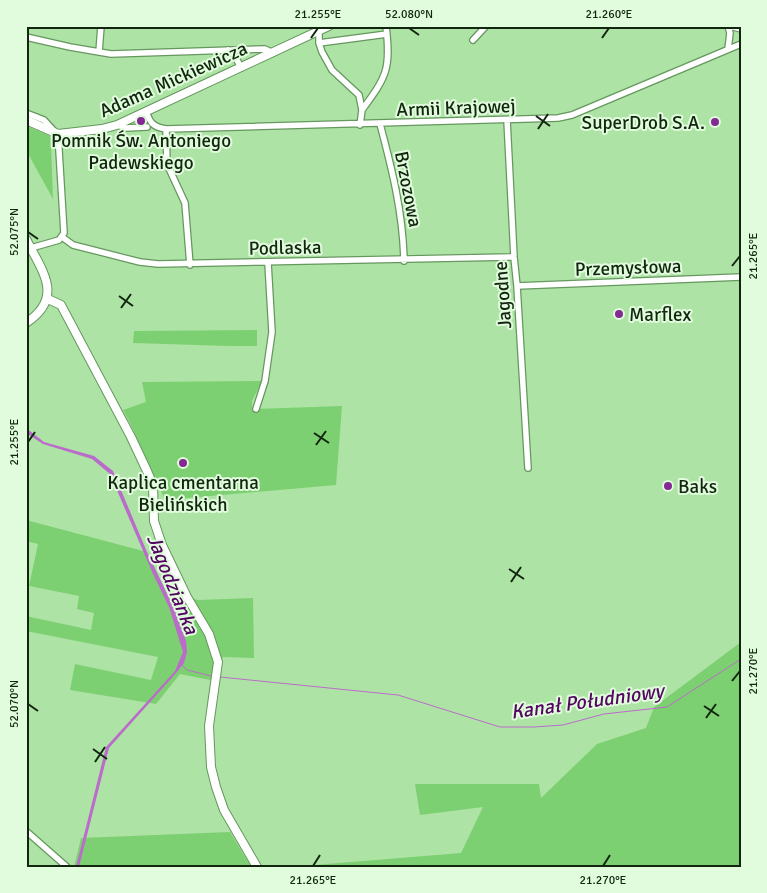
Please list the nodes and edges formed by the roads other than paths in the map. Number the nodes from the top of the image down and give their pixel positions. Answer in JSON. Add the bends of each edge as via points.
{"nodes":[{"id":1,"x":100,"y":26,"type":"edge"},
{"id":2,"x":329,"y":26,"type":"edge"},
{"id":3,"x":386,"y":26,"type":"edge"},
{"id":4,"x":486,"y":26,"type":"edge"},
{"id":5,"x":729,"y":26,"type":"edge"},
{"id":6,"x":741,"y":28,"type":"edge"},
{"id":7,"x":317,"y":29,"type":"edge"},
{"id":8,"x":387,"y":34,"type":"junction"},
{"id":9,"x":26,"y":37,"type":"edge"},
{"id":10,"x":473,"y":40,"type":"dead end"},
{"id":11,"x":319,"y":43,"type":"junction"},
{"id":12,"x":741,"y":44,"type":"edge"},
{"id":13,"x":228,"y":50,"type":"junction"},
{"id":14,"x":728,"y":50,"type":"junction"},
{"id":15,"x":99,"y":52,"type":"junction"},
{"id":16,"x":273,"y":53,"type":"junction"},
{"id":17,"x":241,"y":68,"type":"junction"},
{"id":18,"x":374,"y":93,"type":"junction"},
{"id":19,"x":359,"y":95,"type":"junction"},
{"id":20,"x":362,"y":110,"type":"junction"},
{"id":21,"x":146,"y":111,"type":"junction"},
{"id":22,"x":26,"y":112,"type":"edge"},
{"id":23,"x":26,"y":120,"type":"edge"},
{"id":24,"x":507,"y":120,"type":"junction"},
{"id":25,"x":360,"y":124,"type":"junction"},
{"id":26,"x":380,"y":124,"type":"junction"},
{"id":27,"x":117,"y":125,"type":"junction"},
{"id":28,"x":147,"y":128,"type":"dead end"},
{"id":29,"x":166,"y":129,"type":"junction"},
{"id":30,"x":57,"y":133,"type":"junction"},
{"id":31,"x":62,"y":237,"type":"junction"},
{"id":32,"x":26,"y":239,"type":"edge"},
{"id":33,"x":31,"y":248,"type":"junction"},
{"id":34,"x":514,"y":257,"type":"junction"},
{"id":35,"x":404,"y":260,"type":"junction"},
{"id":36,"x":268,"y":263,"type":"junction"},
{"id":37,"x":190,"y":265,"type":"junction"},
{"id":38,"x":741,"y":277,"type":"edge"},
{"id":39,"x":517,"y":286,"type":"junction"},
{"id":40,"x":48,"y":299,"type":"junction"},
{"id":41,"x":26,"y":323,"type":"edge"},
{"id":42,"x":256,"y":409,"type":"dead end"},
{"id":43,"x":528,"y":468,"type":"dead end"},
{"id":44,"x":26,"y":831,"type":"edge"},
{"id":45,"x":68,"y":867,"type":"edge"},
{"id":46,"x":257,"y":867,"type":"edge"}],
"edges":[{"from":1,"to":15,"type":"street"},
{"from":2,"to":7,"type":"street","name":"Adama Mickiewicza"},
{"from":3,"to":8,"type":"street"},
{"from":4,"to":10,"type":"street"},
{"from":5,"to":6,"type":"street"},
{"from":5,"to":14,"type":"street"},
{"from":7,"to":11,"type":"street"},
{"from":7,"to":16,"type":"street","name":"Adama Mickiewicza"},
{"from":8,"to":11,"type":"street"},
{"from":8,"to":18,"type":"street","via":[[386,72]]},
{"from":9,"to":15,"type":"street"},
{"from":11,"to":19,"type":"street","via":[[332,70]]},
{"from":12,"to":14,"type":"street","name":"Armii Krajowej"},
{"from":13,"to":15,"type":"street"},
{"from":13,"to":16,"type":"street","via":[[265,49]]},
{"from":13,"to":17,"type":"street"},
{"from":14,"to":24,"type":"street","name":"Armii Krajowej","via":[[572,115]]},
{"from":16,"to":17,"type":"street","name":"Adama Mickiewicza"},
{"from":17,"to":21,"type":"street","name":"Adama Mickiewicza"},
{"from":18,"to":19,"type":"street"},
{"from":18,"to":20,"type":"street"},
{"from":19,"to":20,"type":"street"},
{"from":20,"to":25,"type":"street"},
{"from":21,"to":27,"type":"street","name":"Adama Mickiewicza"},
{"from":21,"to":29,"type":"street","name":"Armii Krajowej","via":[[152,124]]},
{"from":22,"to":30,"type":"street","via":[[44,120]]},
{"from":23,"to":30,"type":"street","name":"Adama Mickiewicza"},
{"from":24,"to":26,"type":"street","name":"Armii Krajowej"},
{"from":24,"to":34,"type":"street","name":"Jagodne"},
{"from":25,"to":26,"type":"street","name":"Armii Krajowej"},
{"from":25,"to":29,"type":"street","name":"Armii Krajowej"},
{"from":26,"to":35,"type":"street","name":"Brzozowa","via":[[398,200]]},
{"from":27,"to":28,"type":"street"},
{"from":27,"to":30,"type":"street","name":"Adama Mickiewicza"},
{"from":29,"to":37,"type":"street","via":[[167,164],[185,203]]},
{"from":30,"to":31,"type":"street","via":[[64,225]]},
{"from":31,"to":33,"type":"street","via":[[56,242]]},
{"from":31,"to":37,"type":"street","name":"Podlaska","via":[[73,245],[140,262]]},
{"from":32,"to":33,"type":"street"},
{"from":33,"to":40,"type":"street","via":[[46,279]]},
{"from":34,"to":35,"type":"street","name":"Podlaska"},
{"from":34,"to":39,"type":"street","name":"Jagodne"},
{"from":35,"to":36,"type":"street","name":"Podlaska"},
{"from":36,"to":37,"type":"street","name":"Podlaska"},
{"from":36,"to":42,"type":"street","via":[[272,332],[265,380]]},
{"from":38,"to":39,"type":"street","name":"Przemysłowa"},
{"from":39,"to":43,"type":"street","name":"Jagodne"},
{"from":40,"to":41,"type":"street","via":[[42,310]]},
{"from":40,"to":46,"type":"street","via":[[61,305],[131,437],[153,485],[154,521],[162,545],[209,634],[218,662],[209,726],[216,787],[224,810]]},
{"from":44,"to":45,"type":"street"}]}
